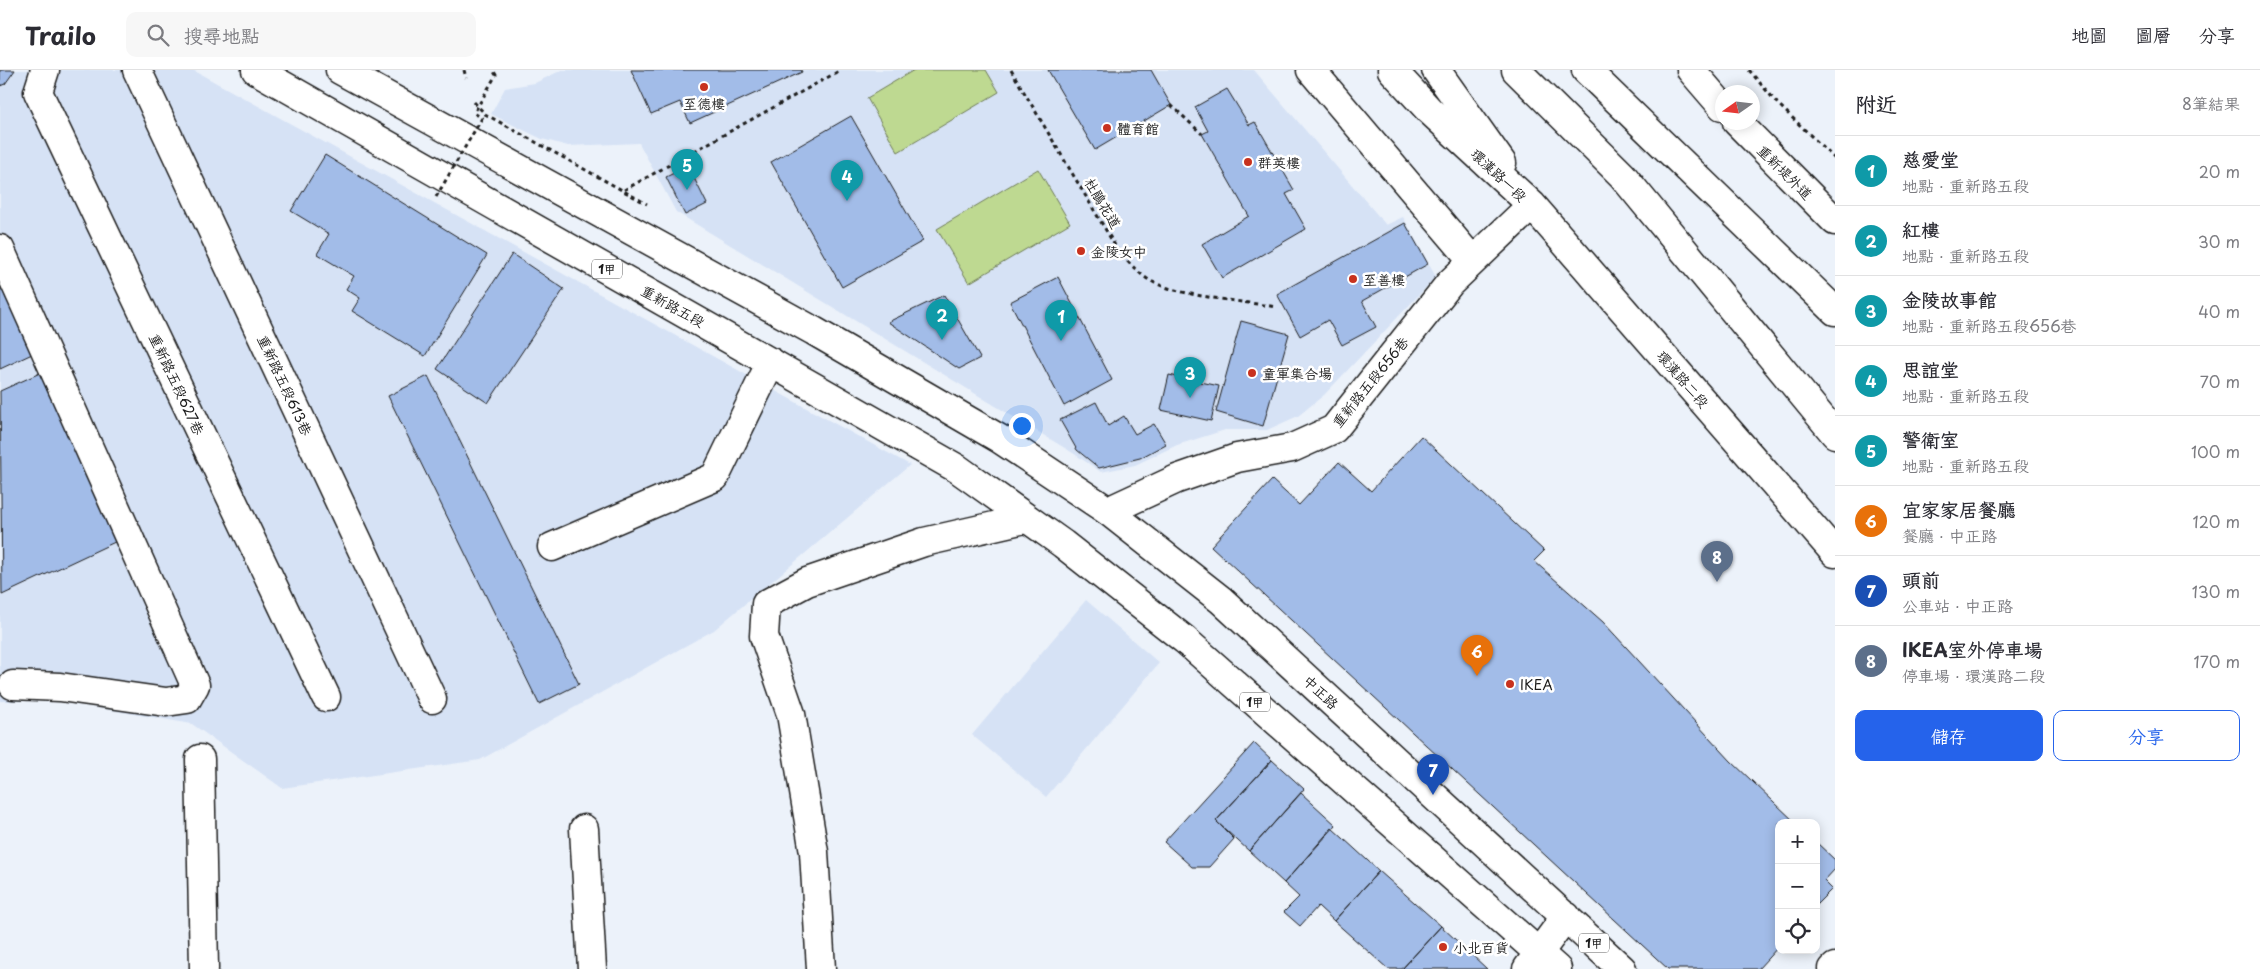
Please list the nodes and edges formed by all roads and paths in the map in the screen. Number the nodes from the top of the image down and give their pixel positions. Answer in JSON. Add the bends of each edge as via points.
{"nodes":[{"id":1,"x":45,"y":70,"type":"edge"},
{"id":2,"x":137,"y":70,"type":"edge"},
{"id":3,"x":256,"y":70,"type":"edge"},
{"id":4,"x":340,"y":70,"type":"edge"},
{"id":5,"x":464,"y":70,"type":"edge"},
{"id":6,"x":493,"y":70,"type":"edge"},
{"id":7,"x":841,"y":70,"type":"edge"},
{"id":8,"x":1011,"y":70,"type":"edge"},
{"id":9,"x":1311,"y":70,"type":"edge"},
{"id":10,"x":1392,"y":70,"type":"edge"},
{"id":11,"x":1436,"y":70,"type":"edge"},
{"id":12,"x":1516,"y":70,"type":"edge"},
{"id":13,"x":1586,"y":70,"type":"edge"},
{"id":14,"x":1691,"y":70,"type":"edge"},
{"id":15,"x":1749,"y":70,"type":"edge"},
{"id":16,"x":466,"y":78,"type":"dead end"},
{"id":17,"x":1715,"y":98,"type":"edge"},
{"id":18,"x":1171,"y":105,"type":"dead end"},
{"id":19,"x":1745,"y":130,"type":"edge"},
{"id":20,"x":1202,"y":134,"type":"dead end"},
{"id":21,"x":1835,"y":159,"type":"edge"},
{"id":22,"x":623,"y":190,"type":"dead end"},
{"id":23,"x":436,"y":197,"type":"dead end"},
{"id":24,"x":1532,"y":205,"type":"junction"},
{"id":25,"x":1835,"y":221,"type":"edge"},
{"id":26,"x":0,"y":249,"type":"edge"},
{"id":27,"x":1473,"y":261,"type":"junction"},
{"id":28,"x":1276,"y":307,"type":"dead end"},
{"id":29,"x":1835,"y":311,"type":"edge"},
{"id":30,"x":772,"y":362,"type":"junction"},
{"id":31,"x":1835,"y":434,"type":"edge"},
{"id":32,"x":1108,"y":511,"type":"junction"},
{"id":33,"x":1025,"y":519,"type":"junction"},
{"id":34,"x":552,"y":547,"type":"dead end"},
{"id":35,"x":1835,"y":553,"type":"edge"},
{"id":36,"x":13,"y":685,"type":"dead end"},
{"id":37,"x":326,"y":697,"type":"dead end"},
{"id":38,"x":432,"y":699,"type":"dead end"},
{"id":39,"x":200,"y":758,"type":"dead end"},
{"id":40,"x":584,"y":829,"type":"dead end"},
{"id":41,"x":1566,"y":916,"type":"junction"},
{"id":42,"x":1541,"y":963,"type":"edge"},
{"id":43,"x":204,"y":969,"type":"edge"},
{"id":44,"x":592,"y":969,"type":"edge"},
{"id":45,"x":821,"y":969,"type":"edge"},
{"id":46,"x":1622,"y":969,"type":"edge"}],
"edges":[{"from":1,"to":37,"type":"street","name":"重新路五段627巷","via":[[38,92]]},
{"from":2,"to":38,"type":"street","name":"重新路五段613巷"},
{"from":3,"to":30,"type":"street","name":"重新路五段","number":"1甲"},
{"from":4,"to":32,"type":"street","name":"中正路","number":"1甲","via":[[814,331],[1000,439]]},
{"from":5,"to":16,"type":"path"},
{"from":6,"to":23,"type":"path","bridge":true,"via":[[496,75],[474,113],[482,118]]},
{"from":7,"to":22,"type":"path"},
{"from":8,"to":28,"type":"path","name":"杜鵑花道","via":[[1120,254],[1137,271],[1154,283],[1174,290]]},
{"from":9,"to":27,"type":"street"},
{"from":10,"to":24,"type":"street","name":"環漢路一段","via":[[1429,110]]},
{"from":11,"to":24,"type":"street","name":"環漢路一段"},
{"from":12,"to":31,"type":"street","via":[[1622,175]]},
{"from":13,"to":29,"type":"street"},
{"from":14,"to":17,"type":"street"},
{"from":15,"to":21,"type":"path","via":[[1777,103]]},
{"from":18,"to":20,"type":"path"},
{"from":19,"to":25,"type":"street","name":"重新堤外道"},
{"from":24,"to":27,"type":"street","name":"重新路五段656巷"},
{"from":24,"to":35,"type":"street","name":"環漢路二段"},
{"from":26,"to":36,"type":"street","via":[[195,685],[187,699],[166,702],[60,687]]},
{"from":27,"to":32,"type":"street","name":"重新路五段656巷","via":[[1450,283],[1334,429],[1292,448],[1237,458],[1177,479]]},
{"from":30,"to":33,"type":"street","name":"重新路五段","number":"1甲","via":[[958,470]]},
{"from":30,"to":34,"type":"street","via":[[714,477]]},
{"from":32,"to":41,"type":"street","name":"中正路","number":"1甲","via":[[1221,600]]},
{"from":33,"to":42,"type":"street","number":"1甲","via":[[1063,544],[1185,640]]},
{"from":33,"to":45,"type":"street","via":[[924,542],[807,582],[766,604],[764,636],[791,714],[814,852]]},
{"from":39,"to":43,"type":"street"},
{"from":40,"to":44,"type":"street"},
{"from":41,"to":42,"type":"street"},
{"from":41,"to":46,"type":"street","name":"中正路","number":"1甲"}]}
